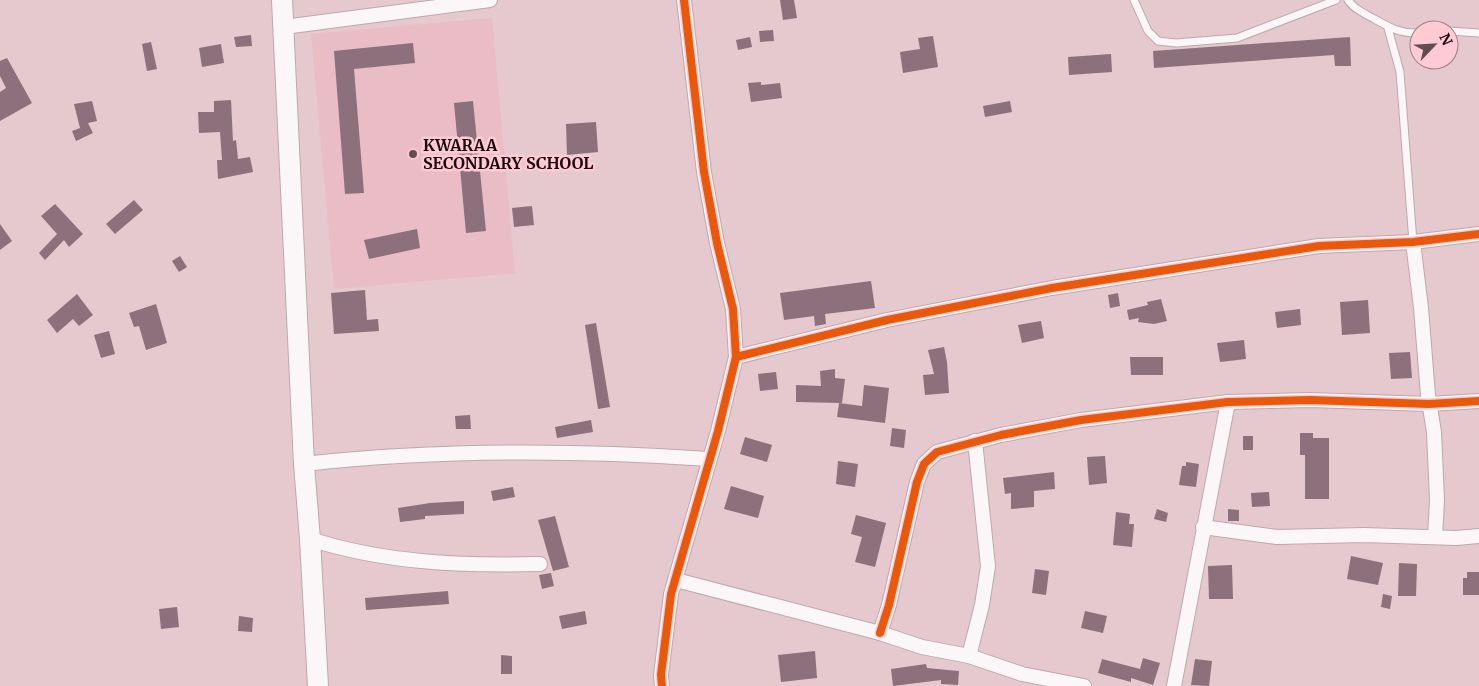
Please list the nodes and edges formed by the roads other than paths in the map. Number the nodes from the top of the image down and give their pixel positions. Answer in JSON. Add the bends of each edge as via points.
{"nodes":[{"id":1,"x":282,"y":0,"type":"edge"},
{"id":2,"x":490,"y":0,"type":"edge"},
{"id":3,"x":684,"y":0,"type":"edge"},
{"id":4,"x":1134,"y":0,"type":"edge"},
{"id":5,"x":1336,"y":0,"type":"edge"},
{"id":6,"x":1348,"y":0,"type":"edge"},
{"id":7,"x":284,"y":27,"type":"junction"},
{"id":8,"x":1388,"y":28,"type":"junction"},
{"id":9,"x":1409,"y":32,"type":"edge"},
{"id":10,"x":1459,"y":32,"type":"edge"},
{"id":11,"x":1479,"y":33,"type":"edge"},
{"id":12,"x":1479,"y":234,"type":"edge"},
{"id":13,"x":1413,"y":242,"type":"junction"},
{"id":14,"x":736,"y":357,"type":"junction"},
{"id":15,"x":1479,"y":401,"type":"edge"},
{"id":16,"x":1228,"y":402,"type":"junction"},
{"id":17,"x":1429,"y":404,"type":"junction"},
{"id":18,"x":975,"y":440,"type":"junction"},
{"id":19,"x":709,"y":459,"type":"junction"},
{"id":20,"x":304,"y":464,"type":"junction"},
{"id":21,"x":1203,"y":527,"type":"junction"},
{"id":22,"x":1479,"y":536,"type":"edge"},
{"id":23,"x":1435,"y":537,"type":"junction"},
{"id":24,"x":310,"y":539,"type":"junction"},
{"id":25,"x":540,"y":564,"type":"dead end"},
{"id":26,"x":676,"y":580,"type":"junction"},
{"id":27,"x":880,"y":633,"type":"junction"},
{"id":28,"x":969,"y":656,"type":"junction"},
{"id":29,"x":321,"y":685,"type":"edge"},
{"id":30,"x":662,"y":686,"type":"edge"},
{"id":31,"x":1084,"y":686,"type":"edge"},
{"id":32,"x":1174,"y":686,"type":"edge"}],
"edges":[{"from":1,"to":7,"type":"street"},
{"from":2,"to":7,"type":"street"},
{"from":3,"to":14,"type":"street","via":[[704,172],[733,309]]},
{"from":4,"to":5,"type":"lane","via":[[1148,31],[1158,41],[1176,43],[1237,38]]},
{"from":6,"to":8,"type":"lane","via":[[1356,9]]},
{"from":7,"to":20,"type":"street"},
{"from":8,"to":9,"type":"lane"},
{"from":8,"to":13,"type":"lane","via":[[1400,72]]},
{"from":10,"to":11,"type":"lane"},
{"from":12,"to":13,"type":"street"},
{"from":13,"to":14,"type":"street","via":[[1319,246],[1052,288],[887,320]]},
{"from":13,"to":17,"type":"street"},
{"from":14,"to":19,"type":"street"},
{"from":15,"to":17,"type":"street"},
{"from":16,"to":17,"type":"street","via":[[1310,400]]},
{"from":16,"to":18,"type":"street","via":[[1081,420]]},
{"from":16,"to":21,"type":"street"},
{"from":17,"to":23,"type":"street","via":[[1436,473]]},
{"from":18,"to":27,"type":"street","via":[[937,452],[924,464],[917,482],[890,605]]},
{"from":18,"to":28,"type":"street","via":[[988,566]]},
{"from":19,"to":20,"type":"street","via":[[531,453],[391,455]]},
{"from":19,"to":26,"type":"street"},
{"from":20,"to":24,"type":"street"},
{"from":21,"to":23,"type":"street","via":[[1277,537]]},
{"from":21,"to":32,"type":"street"},
{"from":22,"to":23,"type":"street"},
{"from":24,"to":25,"type":"street","via":[[410,560],[483,565]]},
{"from":24,"to":29,"type":"street"},
{"from":26,"to":27,"type":"street"},
{"from":26,"to":30,"type":"street","via":[[667,616]]},
{"from":27,"to":28,"type":"street","via":[[922,647]]},
{"from":28,"to":31,"type":"street","via":[[1022,674]]}]}
